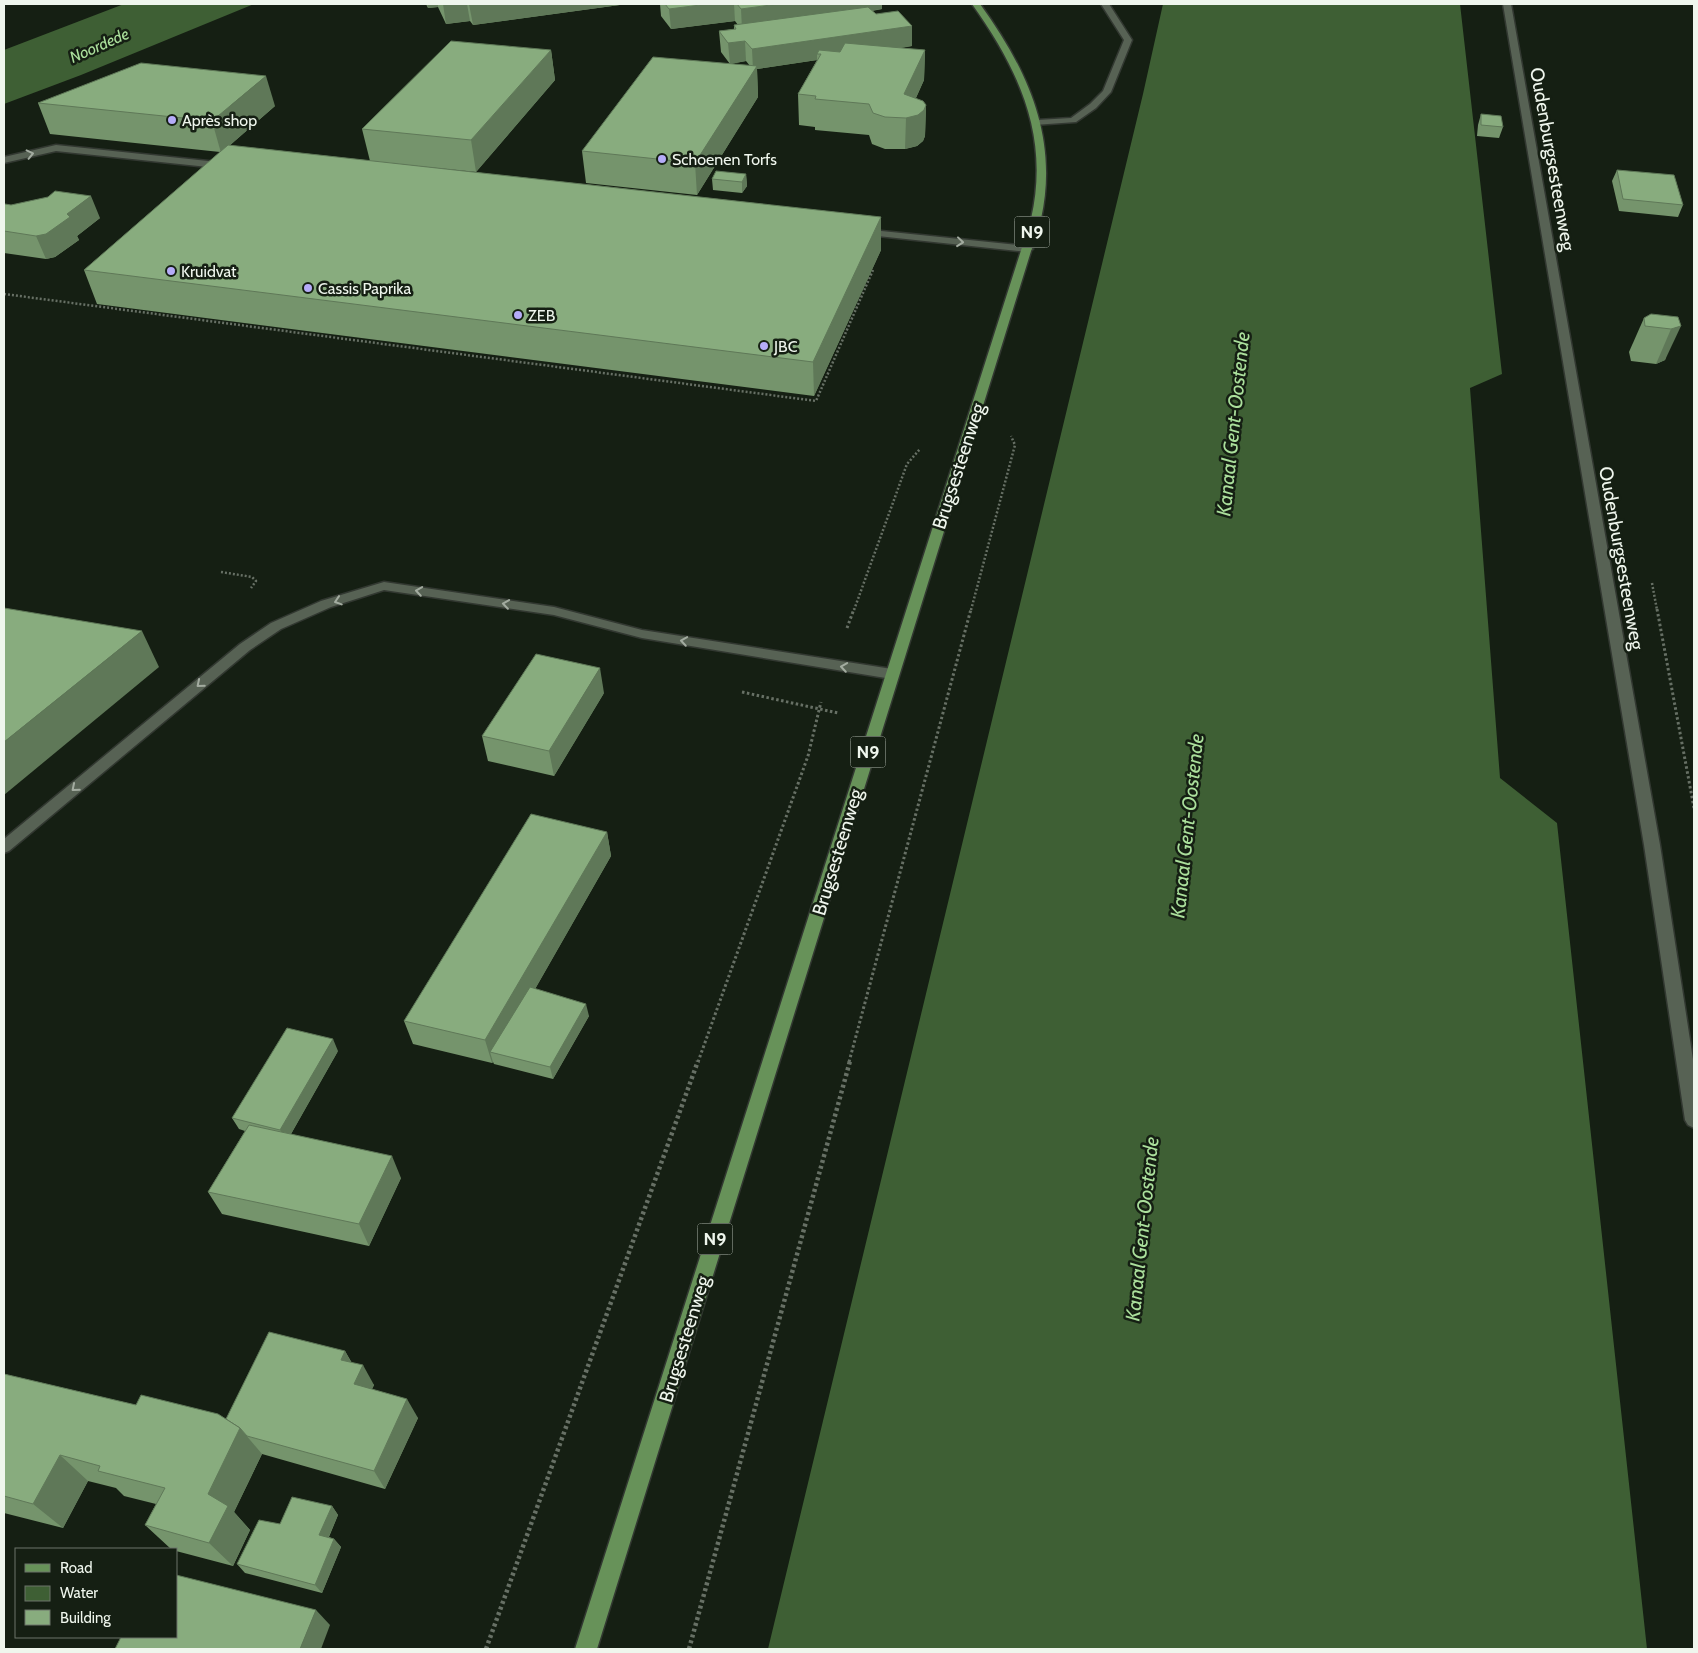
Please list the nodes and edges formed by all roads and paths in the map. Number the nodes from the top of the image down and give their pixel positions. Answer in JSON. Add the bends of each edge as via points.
{"nodes":[{"id":1,"x":976,"y":4,"type":"edge"},
{"id":2,"x":1105,"y":4,"type":"edge"},
{"id":3,"x":1507,"y":4,"type":"edge"},
{"id":4,"x":1037,"y":123,"type":"junction"},
{"id":5,"x":4,"y":160,"type":"edge"},
{"id":6,"x":231,"y":166,"type":"edge"},
{"id":7,"x":849,"y":230,"type":"edge"},
{"id":8,"x":888,"y":235,"type":"junction"},
{"id":9,"x":1028,"y":249,"type":"junction"},
{"id":10,"x":4,"y":294,"type":"edge"},
{"id":11,"x":144,"y":310,"type":"edge"},
{"id":12,"x":140,"y":313,"type":"junction"},
{"id":13,"x":182,"y":314,"type":"edge"},
{"id":14,"x":178,"y":318,"type":"junction"},
{"id":15,"x":254,"y":324,"type":"edge"},
{"id":16,"x":250,"y":328,"type":"junction"},
{"id":17,"x":364,"y":338,"type":"edge"},
{"id":18,"x":360,"y":342,"type":"junction"},
{"id":19,"x":475,"y":352,"type":"edge"},
{"id":20,"x":473,"y":356,"type":"junction"},
{"id":21,"x":989,"y":371,"type":"junction"},
{"id":22,"x":645,"y":374,"type":"edge"},
{"id":23,"x":642,"y":378,"type":"junction"},
{"id":24,"x":706,"y":382,"type":"edge"},
{"id":25,"x":704,"y":386,"type":"junction"},
{"id":26,"x":926,"y":443,"type":"dead end"},
{"id":27,"x":221,"y":572,"type":"dead end"},
{"id":28,"x":251,"y":588,"type":"dead end"},
{"id":29,"x":834,"y":665,"type":"junction"},
{"id":30,"x":892,"y":674,"type":"junction"},
{"id":31,"x":4,"y":847,"type":"edge"},
{"id":32,"x":1694,"y":1120,"type":"edge"},
{"id":33,"x":486,"y":1649,"type":"edge"},
{"id":34,"x":586,"y":1649,"type":"edge"},
{"id":35,"x":689,"y":1649,"type":"edge"}],
"edges":[{"from":1,"to":4,"type":"main road","name":"Brugsesteenweg","number":"N9","via":[[999,33],[1024,81]]},
{"from":2,"to":4,"type":"street","via":[[1128,40],[1107,92],[1073,120]]},
{"from":3,"to":32,"type":"street","name":"Oudenburgsesteenweg","via":[[1652,845]]},
{"from":4,"to":9,"type":"main road","name":"Brugsesteenweg","number":"N9","via":[[1041,162],[1038,209]]},
{"from":5,"to":6,"type":"street","one_way":true,"via":[[56,148]]},
{"from":7,"to":8,"type":"street"},
{"from":8,"to":9,"type":"street","one_way":true},
{"from":8,"to":25,"type":"path","via":[[816,401]]},
{"from":9,"to":21,"type":"main road","name":"Brugsesteenweg","number":"N9"},
{"from":10,"to":12,"type":"path"},
{"from":11,"to":12,"type":"path"},
{"from":12,"to":14,"type":"path"},
{"from":13,"to":14,"type":"path"},
{"from":14,"to":16,"type":"path"},
{"from":15,"to":16,"type":"path"},
{"from":16,"to":18,"type":"path"},
{"from":17,"to":18,"type":"path"},
{"from":18,"to":20,"type":"path"},
{"from":19,"to":20,"type":"path"},
{"from":20,"to":23,"type":"path"},
{"from":21,"to":30,"type":"main road","name":"Brugsesteenweg","number":"N9"},
{"from":21,"to":35,"type":"path","via":[[1014,445]]},
{"from":22,"to":23,"type":"path"},
{"from":23,"to":25,"type":"path"},
{"from":24,"to":25,"type":"path"},
{"from":26,"to":29,"type":"path","via":[[906,464]]},
{"from":27,"to":28,"type":"path","via":[[252,577],[256,581]]},
{"from":30,"to":29,"type":"street","one_way":true},
{"from":29,"to":31,"type":"street","one_way":true,"via":[[642,634],[554,611],[384,586],[276,626]]},
{"from":29,"to":33,"type":"path","via":[[818,709],[808,756]]},
{"from":30,"to":34,"type":"main road","name":"Brugsesteenweg","number":"N9"}]}
